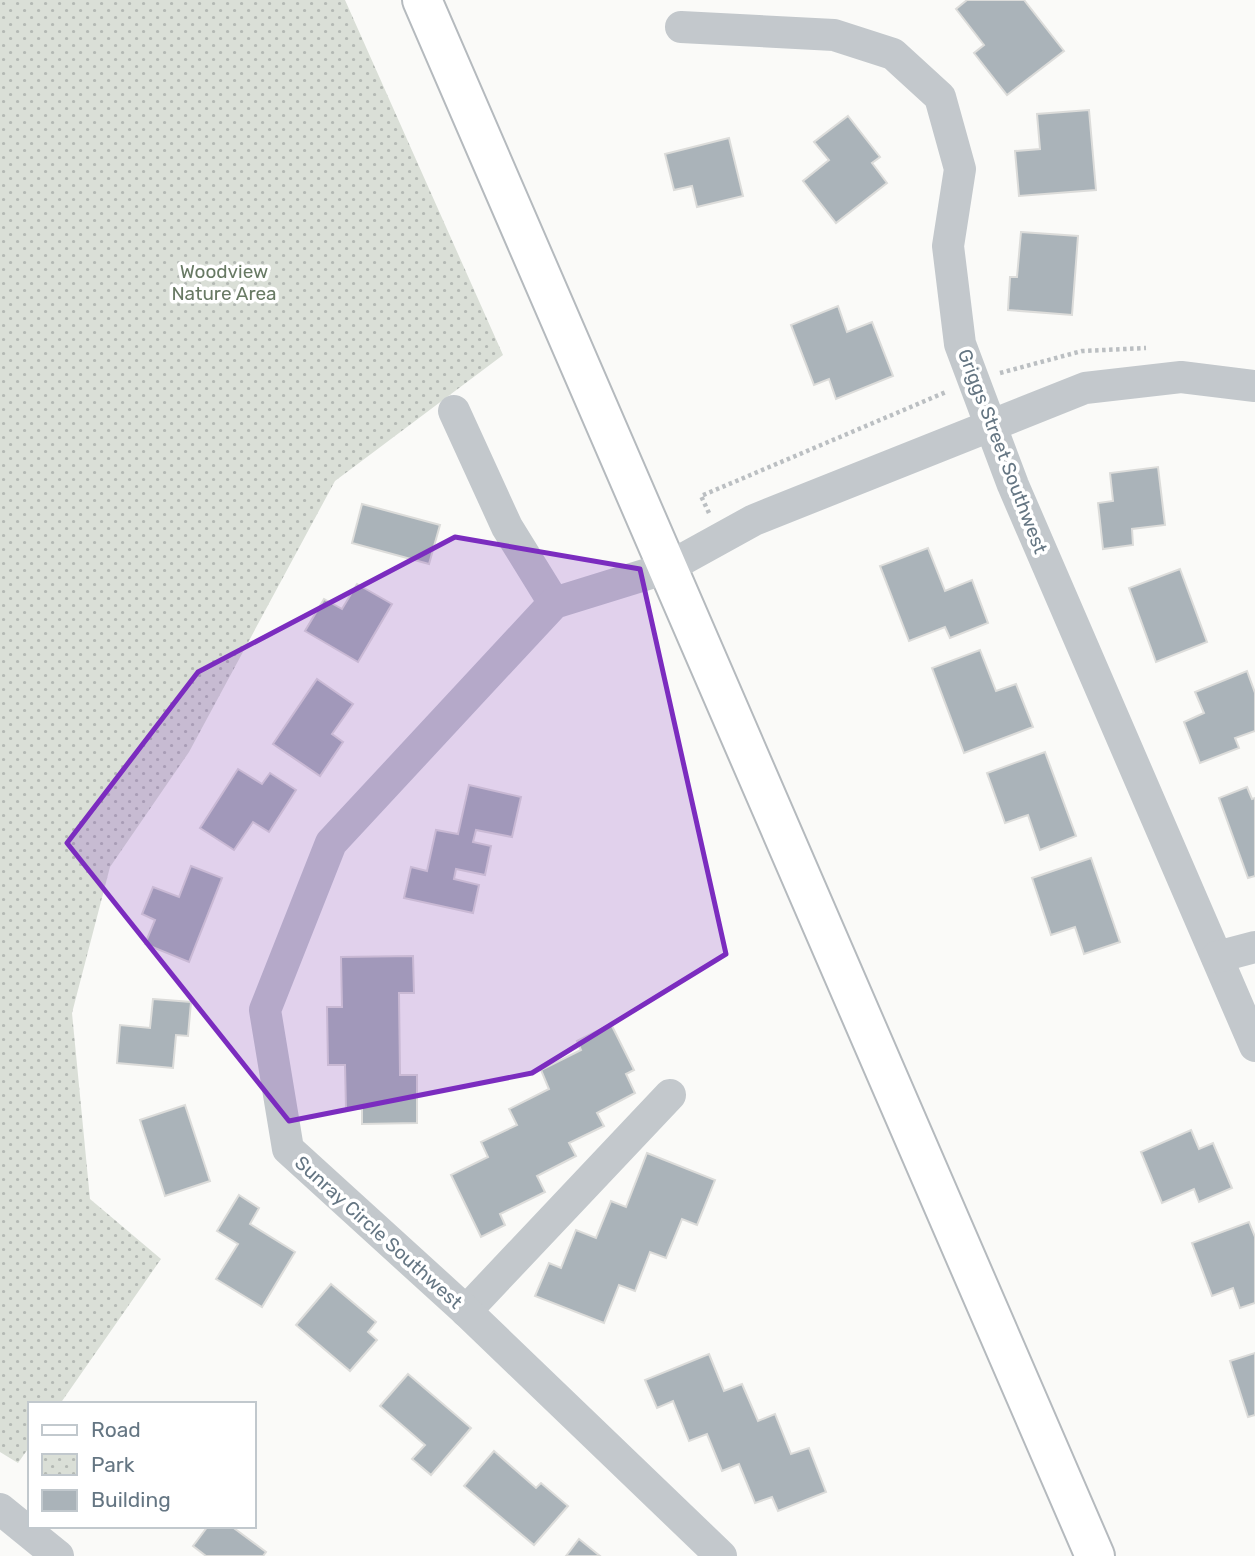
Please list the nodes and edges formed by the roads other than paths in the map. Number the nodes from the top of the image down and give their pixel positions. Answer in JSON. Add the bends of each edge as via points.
{"nodes":[{"id":1,"x":422,"y":0,"type":"edge"},
{"id":2,"x":681,"y":27,"type":"dead end"},
{"id":3,"x":1255,"y":386,"type":"edge"},
{"id":4,"x":454,"y":411,"type":"dead end"},
{"id":5,"x":991,"y":427,"type":"junction"},
{"id":6,"x":667,"y":568,"type":"junction"},
{"id":7,"x":554,"y":603,"type":"junction"},
{"id":8,"x":1255,"y":947,"type":"edge"},
{"id":9,"x":1217,"y":957,"type":"junction"},
{"id":10,"x":1255,"y":1046,"type":"edge"},
{"id":11,"x":670,"y":1095,"type":"dead end"},
{"id":12,"x":466,"y":1311,"type":"junction"},
{"id":13,"x":0,"y":1509,"type":"edge"},
{"id":14,"x":58,"y":1556,"type":"edge"},
{"id":15,"x":721,"y":1556,"type":"edge"},
{"id":16,"x":1095,"y":1556,"type":"edge"}],
"edges":[{"from":1,"to":6,"type":"main road"},
{"from":2,"to":5,"type":"street","name":"Griggs Street Southwest","via":[[834,35],[893,54],[940,97],[960,169],[948,246],[960,344]]},
{"from":3,"to":5,"type":"street","name":"Sunray Circle Southwest","via":[[1181,377],[1085,388]]},
{"from":4,"to":7,"type":"street","via":[[507,527]]},
{"from":5,"to":6,"type":"street","name":"Sunray Circle Southwest","via":[[754,520]]},
{"from":5,"to":9,"type":"street","name":"Griggs Street Southwest"},
{"from":6,"to":7,"type":"street","name":"Sunray Circle Southwest"},
{"from":6,"to":16,"type":"main road"},
{"from":7,"to":12,"type":"street","name":"Sunray Circle Southwest","via":[[331,843],[265,1010],[288,1149]]},
{"from":8,"to":9,"type":"street"},
{"from":9,"to":10,"type":"street","name":"Griggs Street Southwest"},
{"from":11,"to":12,"type":"street"},
{"from":12,"to":15,"type":"street","name":"Sunray Circle Southwest"},
{"from":13,"to":14,"type":"street"}]}
